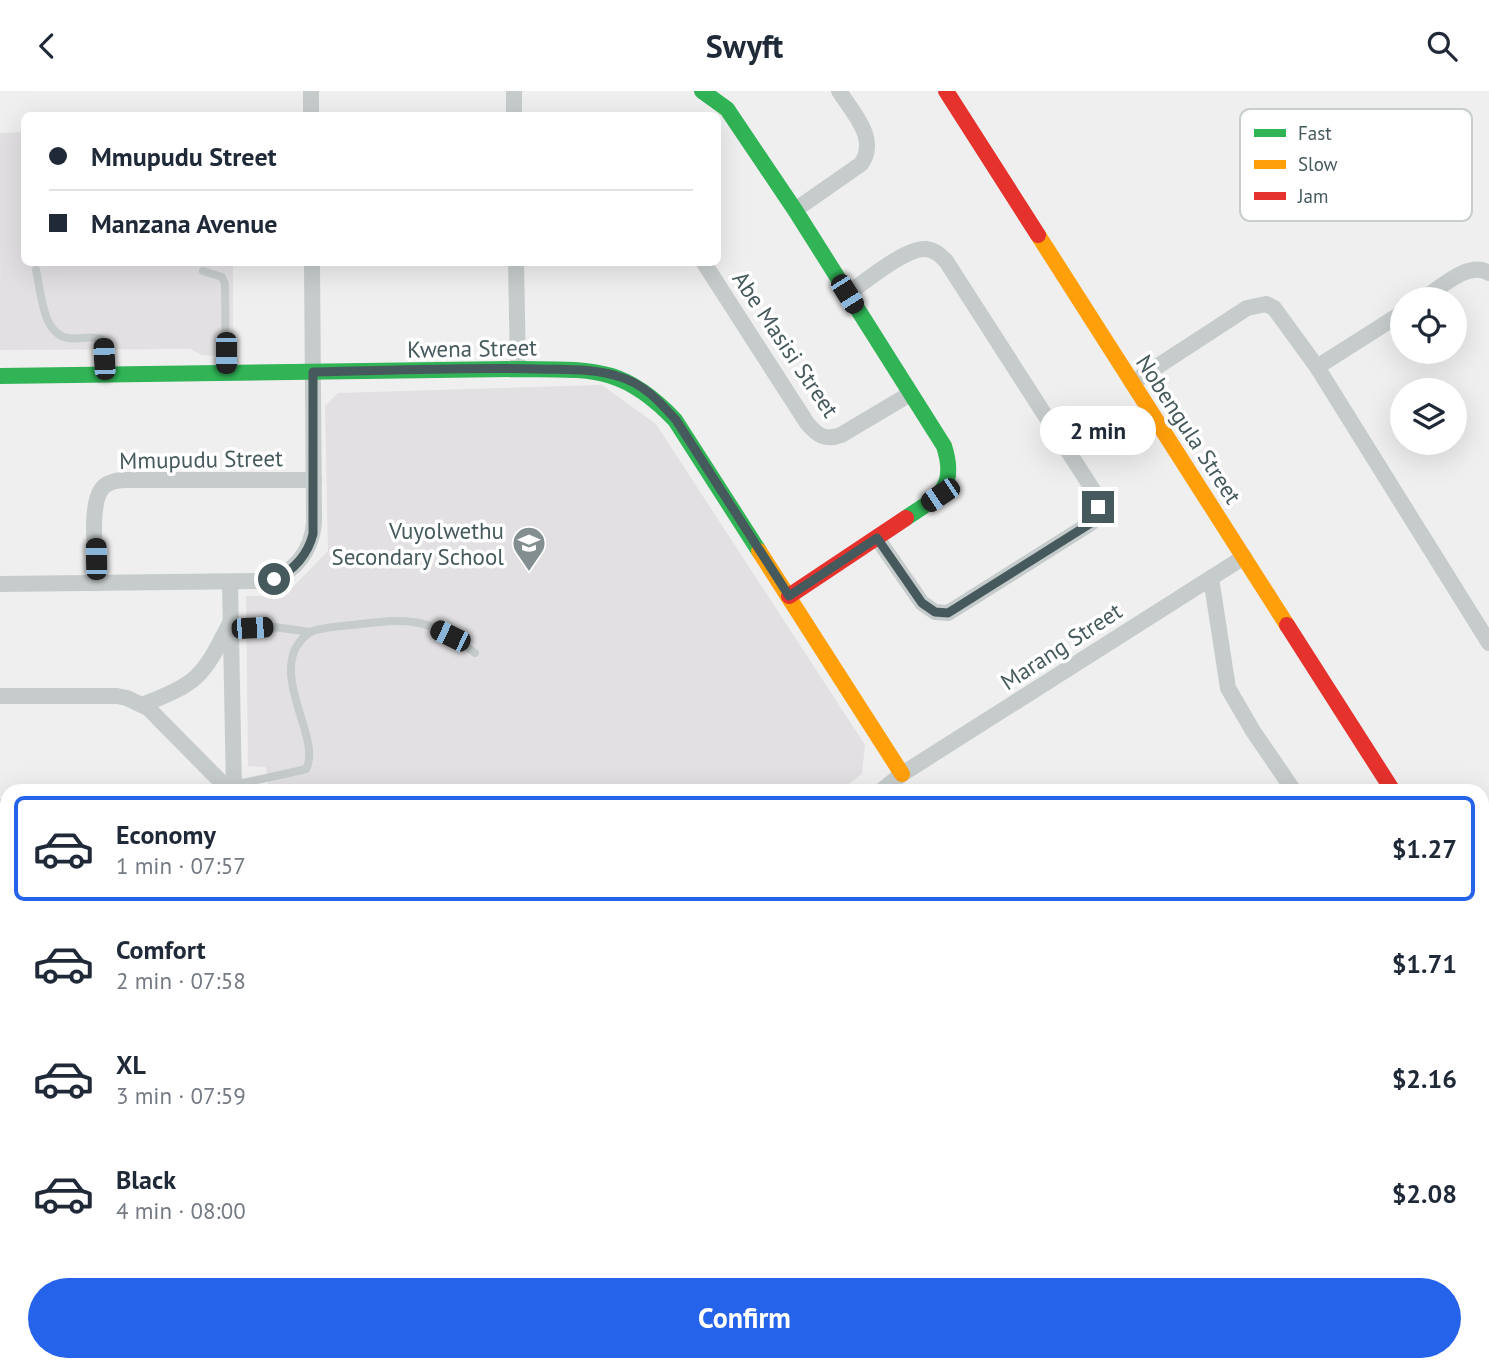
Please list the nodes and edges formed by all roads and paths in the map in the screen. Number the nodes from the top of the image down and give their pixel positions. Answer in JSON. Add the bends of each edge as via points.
{"nodes":[{"id":1,"x":311,"y":91,"type":"edge"},
{"id":2,"x":514,"y":91,"type":"edge"},
{"id":3,"x":702,"y":91,"type":"edge"},
{"id":4,"x":839,"y":91,"type":"edge"},
{"id":5,"x":946,"y":91,"type":"edge"},
{"id":6,"x":311,"y":112,"type":"edge"},
{"id":7,"x":514,"y":112,"type":"edge"},
{"id":8,"x":795,"y":210,"type":"junction"},
{"id":9,"x":312,"y":266,"type":"edge"},
{"id":10,"x":516,"y":266,"type":"edge"},
{"id":11,"x":706,"y":266,"type":"edge"},
{"id":12,"x":36,"y":270,"type":"dead end"},
{"id":13,"x":203,"y":271,"type":"dead end"},
{"id":14,"x":1489,"y":273,"type":"edge"},
{"id":15,"x":1442,"y":287,"type":"edge"},
{"id":16,"x":847,"y":294,"type":"junction"},
{"id":17,"x":1390,"y":321,"type":"edge"},
{"id":18,"x":1317,"y":367,"type":"junction"},
{"id":19,"x":518,"y":369,"type":"junction"},
{"id":20,"x":313,"y":372,"type":"junction"},
{"id":21,"x":226,"y":373,"type":"junction"},
{"id":22,"x":104,"y":375,"type":"junction"},
{"id":23,"x":0,"y":376,"type":"edge"},
{"id":24,"x":1132,"y":383,"type":"junction"},
{"id":25,"x":910,"y":394,"type":"junction"},
{"id":26,"x":314,"y":480,"type":"junction"},
{"id":27,"x":877,"y":538,"type":"junction"},
{"id":28,"x":1244,"y":557,"type":"junction"},
{"id":29,"x":1211,"y":578,"type":"junction"},
{"id":30,"x":230,"y":582,"type":"junction"},
{"id":31,"x":97,"y":583,"type":"junction"},
{"id":32,"x":0,"y":584,"type":"edge"},
{"id":33,"x":789,"y":596,"type":"junction"},
{"id":34,"x":231,"y":626,"type":"junction"},
{"id":35,"x":310,"y":632,"type":"junction"},
{"id":36,"x":1489,"y":643,"type":"edge"},
{"id":37,"x":475,"y":653,"type":"dead end"},
{"id":38,"x":0,"y":696,"type":"edge"},
{"id":39,"x":142,"y":705,"type":"junction"},
{"id":40,"x":902,"y":775,"type":"junction"},
{"id":41,"x":228,"y":784,"type":"edge"},
{"id":42,"x":233,"y":784,"type":"edge"},
{"id":43,"x":251,"y":784,"type":"edge"},
{"id":44,"x":890,"y":784,"type":"edge"},
{"id":45,"x":1289,"y":784,"type":"edge"},
{"id":46,"x":1390,"y":784,"type":"edge"}],
"edges":[{"from":1,"to":6,"type":"street"},
{"from":2,"to":7,"type":"street"},
{"from":3,"to":8,"type":"street","via":[[727,109]]},
{"from":4,"to":8,"type":"street","via":[[868,139],[866,157]]},
{"from":5,"to":24,"type":"street","name":"Nobengula Street"},
{"from":8,"to":16,"type":"street"},
{"from":9,"to":20,"type":"street","name":"Mmupudu Street"},
{"from":10,"to":19,"type":"street"},
{"from":11,"to":25,"type":"street","name":"Abe Masisi Street","via":[[819,436],[841,435]]},
{"from":12,"to":22,"type":"lane","via":[[52,329],[64,337],[101,339]]},
{"from":13,"to":21,"type":"lane","via":[[222,277],[225,284]]},
{"from":14,"to":15,"type":"street","via":[[1469,270]]},
{"from":16,"to":25,"type":"street"},
{"from":16,"to":27,"type":"street","via":[[910,252],[925,249],[939,254],[1097,501],[1091,523],[948,613],[935,612],[922,603]]},
{"from":17,"to":18,"type":"street"},
{"from":18,"to":24,"type":"street","via":[[1274,307],[1266,304],[1247,308]]},
{"from":18,"to":36,"type":"street"},
{"from":19,"to":20,"type":"street","name":"Kwena Street"},
{"from":19,"to":33,"type":"street","name":"Kwena Street","via":[[599,372],[652,394],[676,420]]},
{"from":20,"to":21,"type":"street","name":"Kwena Street"},
{"from":20,"to":26,"type":"street","name":"Mmupudu Street"},
{"from":21,"to":22,"type":"street","name":"Kwena Street"},
{"from":22,"to":23,"type":"street","name":"Kwena Street"},
{"from":24,"to":28,"type":"street","name":"Nobengula Street"},
{"from":25,"to":27,"type":"street","via":[[944,446],[950,474],[940,495]]},
{"from":26,"to":30,"type":"street","name":"Mmupudu Street","via":[[313,534],[305,554],[274,579]]},
{"from":26,"to":31,"type":"street","name":"Mmupudu Street","via":[[109,483],[102,488],[96,510]]},
{"from":27,"to":33,"type":"street"},
{"from":28,"to":29,"type":"street","name":"Marang Street"},
{"from":28,"to":46,"type":"street","name":"Nobengula Street"},
{"from":29,"to":40,"type":"street","name":"Marang Street"},
{"from":29,"to":45,"type":"street","via":[[1228,688]]},
{"from":30,"to":31,"type":"street","name":"Mmupudu Street"},
{"from":30,"to":34,"type":"street"},
{"from":31,"to":32,"type":"street","name":"Mmupudu Street"},
{"from":33,"to":40,"type":"street","name":"Kwena Street"},
{"from":34,"to":35,"type":"lane"},
{"from":34,"to":39,"type":"street","via":[[210,663],[193,681]]},
{"from":34,"to":42,"type":"street"},
{"from":35,"to":37,"type":"lane","via":[[412,620]]},
{"from":35,"to":43,"type":"lane","via":[[292,656],[291,671],[309,762],[306,769]]},
{"from":38,"to":39,"type":"street","via":[[117,696]]},
{"from":39,"to":41,"type":"street"},
{"from":40,"to":44,"type":"street","name":"Marang Street"}]}
